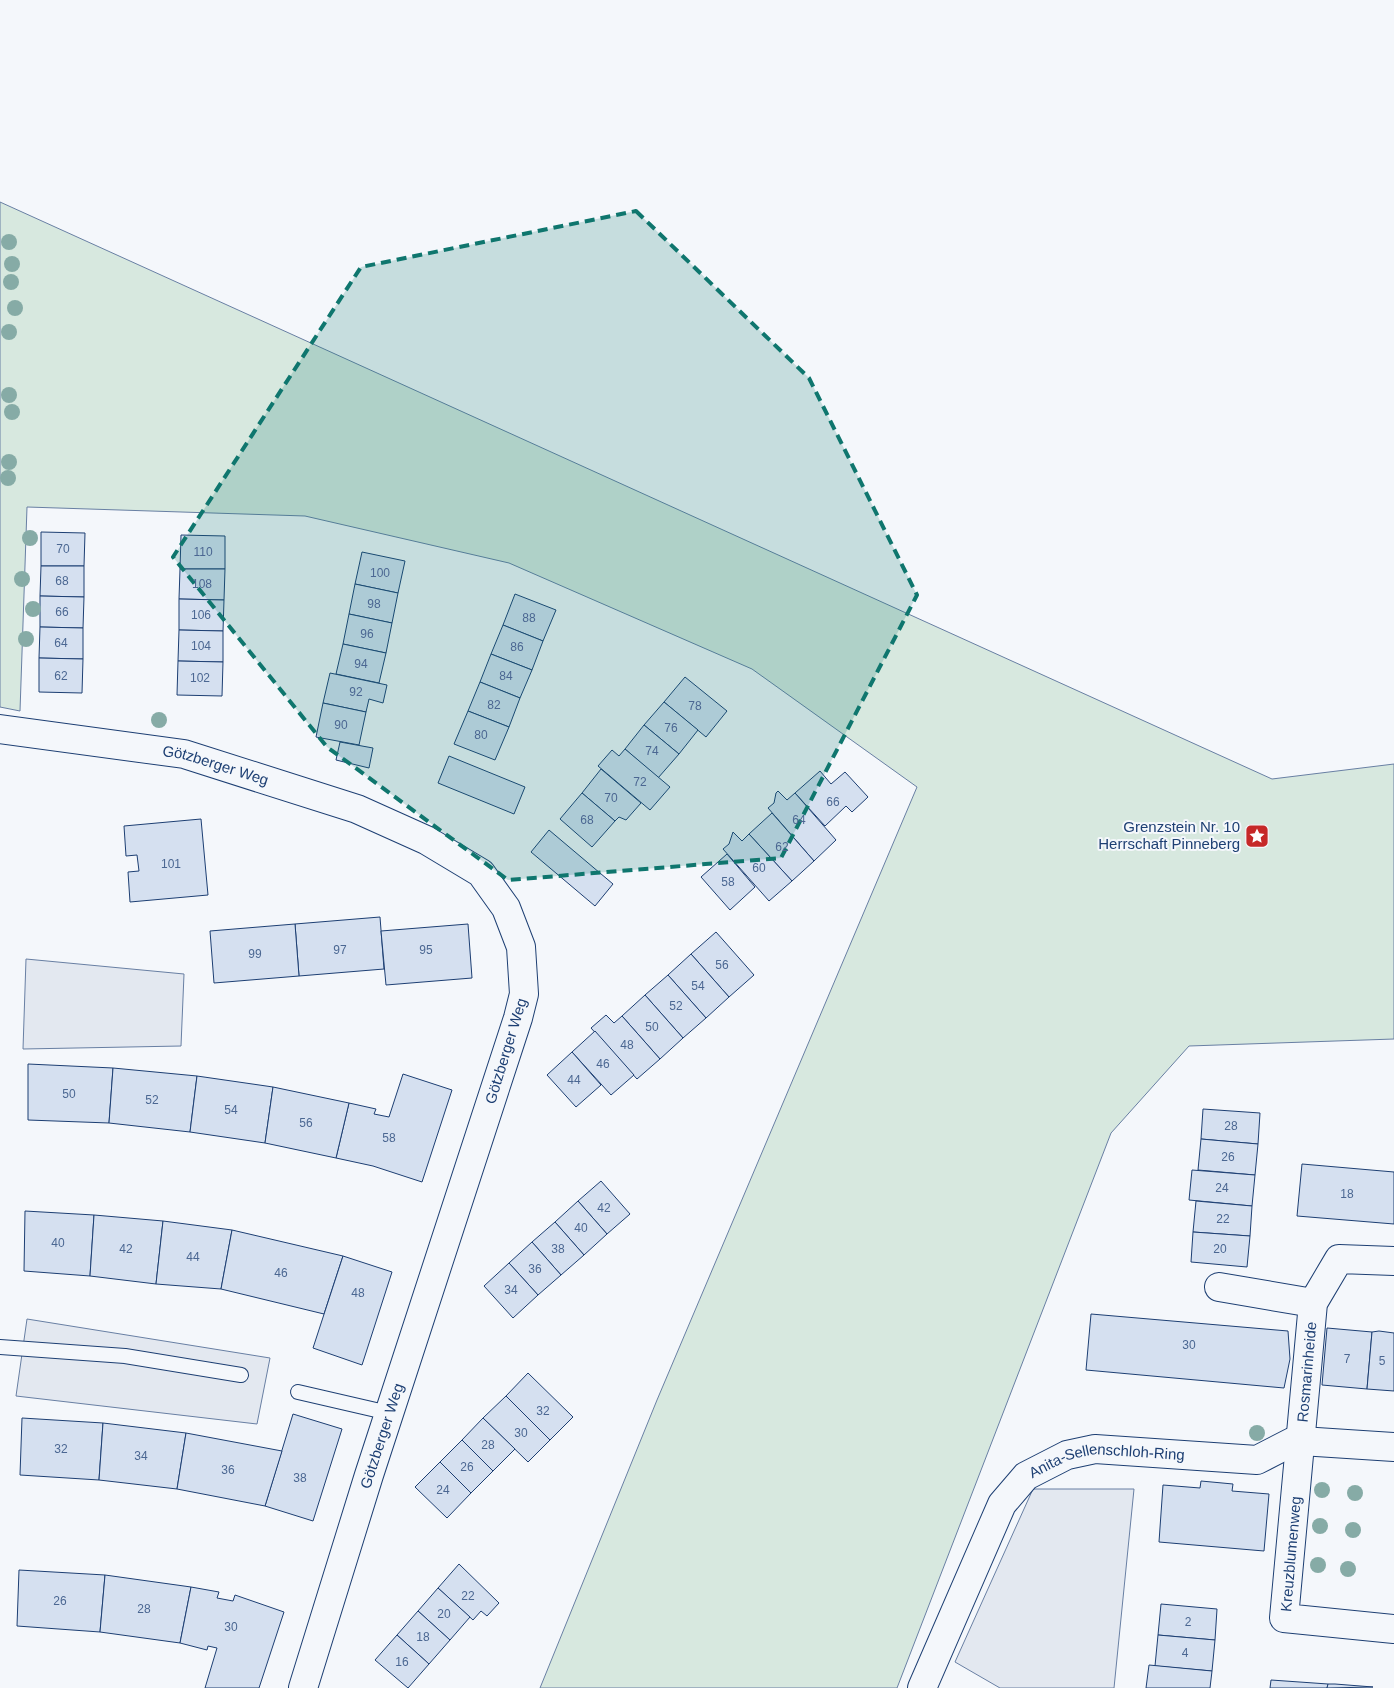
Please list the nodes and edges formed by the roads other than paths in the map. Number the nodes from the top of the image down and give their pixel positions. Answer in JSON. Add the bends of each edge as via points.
{"nodes":[{"id":1,"x":0,"y":729,"type":"edge"},
{"id":2,"x":1394,"y":1262,"type":"edge"},
{"id":3,"x":1219,"y":1287,"type":"dead end"},
{"id":4,"x":1313,"y":1303,"type":"junction"},
{"id":5,"x":0,"y":1347,"type":"edge"},
{"id":6,"x":241,"y":1374,"type":"dead end"},
{"id":7,"x":298,"y":1392,"type":"dead end"},
{"id":8,"x":389,"y":1413,"type":"junction"},
{"id":9,"x":1301,"y":1441,"type":"junction"},
{"id":10,"x":1394,"y":1447,"type":"edge"},
{"id":11,"x":1394,"y":1629,"type":"edge"},
{"id":12,"x":303,"y":1688,"type":"edge"},
{"id":13,"x":922,"y":1688,"type":"edge"}],
"edges":[{"from":1,"to":8,"type":"street","name":"Götzberger Weg","via":[[184,754],[357,809],[426,840],[481,872],[506,908],[521,947],[524,994]]},
{"from":2,"to":4,"type":"street","name":"Rosmarinheide","via":[[1339,1259]]},
{"from":3,"to":4,"type":"street","name":"Rosmarinheide"},
{"from":4,"to":9,"type":"street","name":"Rosmarinheide"},
{"from":5,"to":6,"type":"lane","via":[[125,1356]]},
{"from":7,"to":8,"type":"lane"},
{"from":8,"to":12,"type":"street","name":"Götzberger Weg"},
{"from":9,"to":10,"type":"street","name":"Anita-Sellenschloh-Ring"},
{"from":9,"to":11,"type":"street","name":"Kreuzblumenweg","via":[[1284,1618]]},
{"from":9,"to":13,"type":"street","name":"Anita-Sellenschloh-Ring","via":[[1292,1442],[1257,1460],[1095,1449],[1068,1455],[1026,1476],[1002,1504]]}]}
